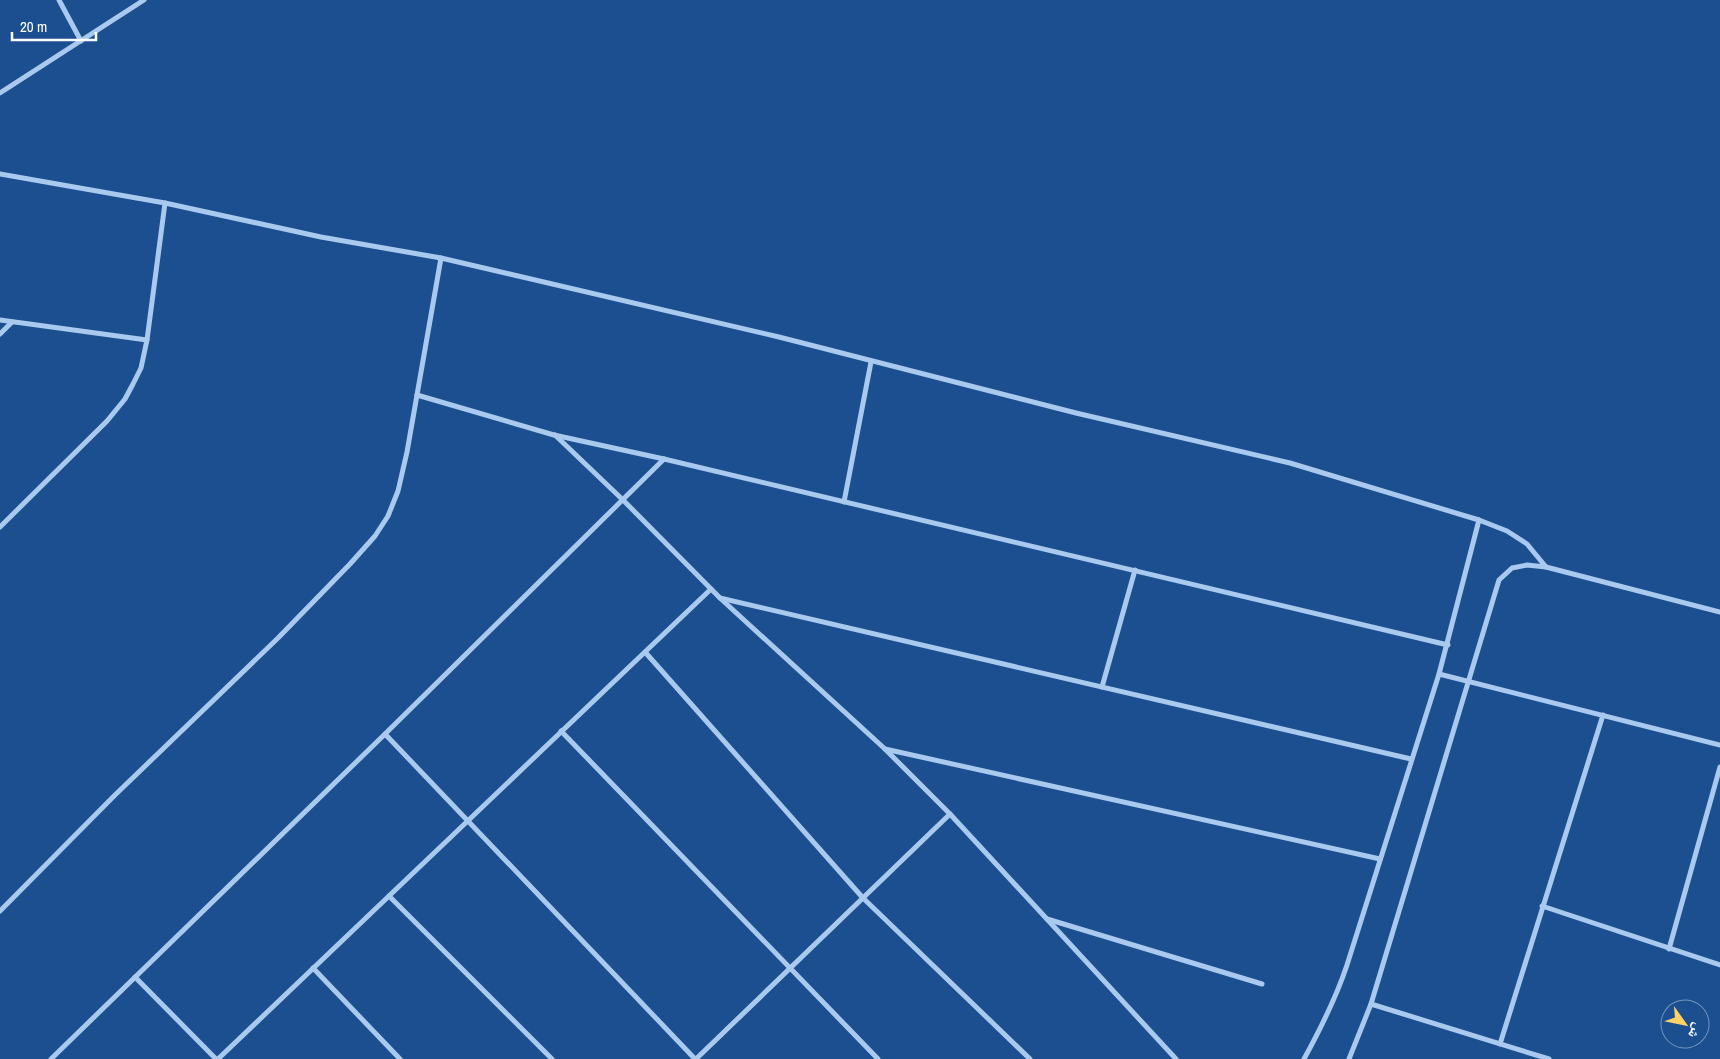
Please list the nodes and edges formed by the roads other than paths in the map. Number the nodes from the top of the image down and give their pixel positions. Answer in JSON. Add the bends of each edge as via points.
{"nodes":[{"id":1,"x":59,"y":0,"type":"edge"},
{"id":2,"x":144,"y":0,"type":"edge"},
{"id":3,"x":80,"y":41,"type":"junction"},
{"id":4,"x":0,"y":93,"type":"edge"},
{"id":5,"x":0,"y":174,"type":"edge"},
{"id":6,"x":166,"y":203,"type":"junction"},
{"id":7,"x":441,"y":258,"type":"junction"},
{"id":8,"x":0,"y":320,"type":"edge"},
{"id":9,"x":12,"y":322,"type":"junction"},
{"id":10,"x":0,"y":334,"type":"edge"},
{"id":11,"x":147,"y":340,"type":"junction"},
{"id":12,"x":871,"y":362,"type":"junction"},
{"id":13,"x":417,"y":396,"type":"junction"},
{"id":14,"x":554,"y":435,"type":"junction"},
{"id":15,"x":664,"y":459,"type":"junction"},
{"id":16,"x":623,"y":500,"type":"junction"},
{"id":17,"x":844,"y":502,"type":"junction"},
{"id":18,"x":1479,"y":520,"type":"junction"},
{"id":19,"x":0,"y":527,"type":"edge"},
{"id":20,"x":1546,"y":567,"type":"junction"},
{"id":21,"x":1135,"y":570,"type":"junction"},
{"id":22,"x":711,"y":589,"type":"junction"},
{"id":23,"x":720,"y":598,"type":"junction"},
{"id":24,"x":1720,"y":612,"type":"edge"},
{"id":25,"x":1448,"y":645,"type":"junction"},
{"id":26,"x":645,"y":652,"type":"junction"},
{"id":27,"x":1439,"y":674,"type":"junction"},
{"id":28,"x":1469,"y":682,"type":"junction"},
{"id":29,"x":1102,"y":687,"type":"junction"},
{"id":30,"x":1603,"y":715,"type":"junction"},
{"id":31,"x":561,"y":731,"type":"junction"},
{"id":32,"x":385,"y":734,"type":"junction"},
{"id":33,"x":1720,"y":745,"type":"edge"},
{"id":34,"x":885,"y":749,"type":"junction"},
{"id":35,"x":1411,"y":759,"type":"junction"},
{"id":36,"x":1720,"y":767,"type":"edge"},
{"id":37,"x":950,"y":814,"type":"junction"},
{"id":38,"x":467,"y":821,"type":"junction"},
{"id":39,"x":1380,"y":859,"type":"junction"},
{"id":40,"x":389,"y":896,"type":"junction"},
{"id":41,"x":863,"y":898,"type":"junction"},
{"id":42,"x":1542,"y":906,"type":"junction"},
{"id":43,"x":0,"y":911,"type":"edge"},
{"id":44,"x":1047,"y":918,"type":"junction"},
{"id":45,"x":1669,"y":949,"type":"junction"},
{"id":46,"x":1720,"y":965,"type":"edge"},
{"id":47,"x":313,"y":968,"type":"junction"},
{"id":48,"x":791,"y":968,"type":"junction"},
{"id":49,"x":135,"y":977,"type":"junction"},
{"id":50,"x":1262,"y":984,"type":"dead end"},
{"id":51,"x":1372,"y":1004,"type":"junction"},
{"id":52,"x":1500,"y":1044,"type":"junction"},
{"id":53,"x":51,"y":1059,"type":"edge"},
{"id":54,"x":217,"y":1059,"type":"edge"},
{"id":55,"x":400,"y":1059,"type":"edge"},
{"id":56,"x":552,"y":1059,"type":"edge"},
{"id":57,"x":695,"y":1059,"type":"edge"},
{"id":58,"x":878,"y":1059,"type":"edge"},
{"id":59,"x":1030,"y":1059,"type":"edge"},
{"id":60,"x":1176,"y":1059,"type":"edge"},
{"id":61,"x":1304,"y":1059,"type":"edge"},
{"id":62,"x":1349,"y":1059,"type":"edge"},
{"id":63,"x":1549,"y":1059,"type":"edge"}],
"edges":[{"from":1,"to":3,"type":"street"},
{"from":2,"to":3,"type":"street"},
{"from":3,"to":4,"type":"street"},
{"from":5,"to":6,"type":"street"},
{"from":6,"to":7,"type":"street","via":[[321,237]]},
{"from":6,"to":11,"type":"street"},
{"from":7,"to":12,"type":"street","via":[[779,337]]},
{"from":7,"to":13,"type":"street"},
{"from":8,"to":9,"type":"street"},
{"from":9,"to":10,"type":"street"},
{"from":9,"to":11,"type":"street"},
{"from":11,"to":19,"type":"street","via":[[140,368],[125,399],[83,446]]},
{"from":12,"to":17,"type":"street"},
{"from":12,"to":18,"type":"street","via":[[1290,463]]},
{"from":13,"to":14,"type":"street"},
{"from":13,"to":43,"type":"street","via":[[398,491],[375,536],[284,631],[115,794]]},
{"from":14,"to":15,"type":"street"},
{"from":14,"to":16,"type":"street"},
{"from":15,"to":16,"type":"street"},
{"from":15,"to":17,"type":"street"},
{"from":16,"to":22,"type":"street"},
{"from":16,"to":32,"type":"street"},
{"from":17,"to":21,"type":"street"},
{"from":18,"to":20,"type":"street","via":[[1507,531],[1527,544]]},
{"from":18,"to":25,"type":"street"},
{"from":20,"to":24,"type":"street"},
{"from":20,"to":28,"type":"street","via":[[1526,565],[1512,568],[1499,580]]},
{"from":21,"to":25,"type":"street"},
{"from":21,"to":29,"type":"street"},
{"from":22,"to":23,"type":"street"},
{"from":22,"to":26,"type":"street"},
{"from":23,"to":29,"type":"street"},
{"from":23,"to":34,"type":"street"},
{"from":25,"to":27,"type":"street"},
{"from":26,"to":31,"type":"street"},
{"from":26,"to":41,"type":"street"},
{"from":27,"to":28,"type":"street"},
{"from":27,"to":35,"type":"street"},
{"from":28,"to":30,"type":"street"},
{"from":28,"to":51,"type":"street"},
{"from":29,"to":35,"type":"street"},
{"from":30,"to":33,"type":"street"},
{"from":30,"to":42,"type":"street"},
{"from":31,"to":38,"type":"street"},
{"from":31,"to":48,"type":"street"},
{"from":32,"to":38,"type":"street"},
{"from":32,"to":49,"type":"street"},
{"from":34,"to":37,"type":"street"},
{"from":34,"to":39,"type":"street"},
{"from":35,"to":39,"type":"street"},
{"from":36,"to":45,"type":"street"},
{"from":37,"to":41,"type":"street"},
{"from":37,"to":44,"type":"street"},
{"from":38,"to":40,"type":"street"},
{"from":38,"to":57,"type":"street"},
{"from":39,"to":61,"type":"street","via":[[1337,995]]},
{"from":40,"to":47,"type":"street"},
{"from":40,"to":56,"type":"street"},
{"from":41,"to":48,"type":"street"},
{"from":41,"to":59,"type":"street"},
{"from":42,"to":45,"type":"street"},
{"from":42,"to":52,"type":"street"},
{"from":44,"to":50,"type":"street"},
{"from":44,"to":60,"type":"street"},
{"from":45,"to":46,"type":"street"},
{"from":47,"to":54,"type":"street"},
{"from":47,"to":55,"type":"street"},
{"from":48,"to":57,"type":"street"},
{"from":48,"to":58,"type":"street"},
{"from":49,"to":53,"type":"street"},
{"from":49,"to":54,"type":"street"},
{"from":51,"to":52,"type":"street"},
{"from":51,"to":62,"type":"street"},
{"from":52,"to":63,"type":"street"}]}
